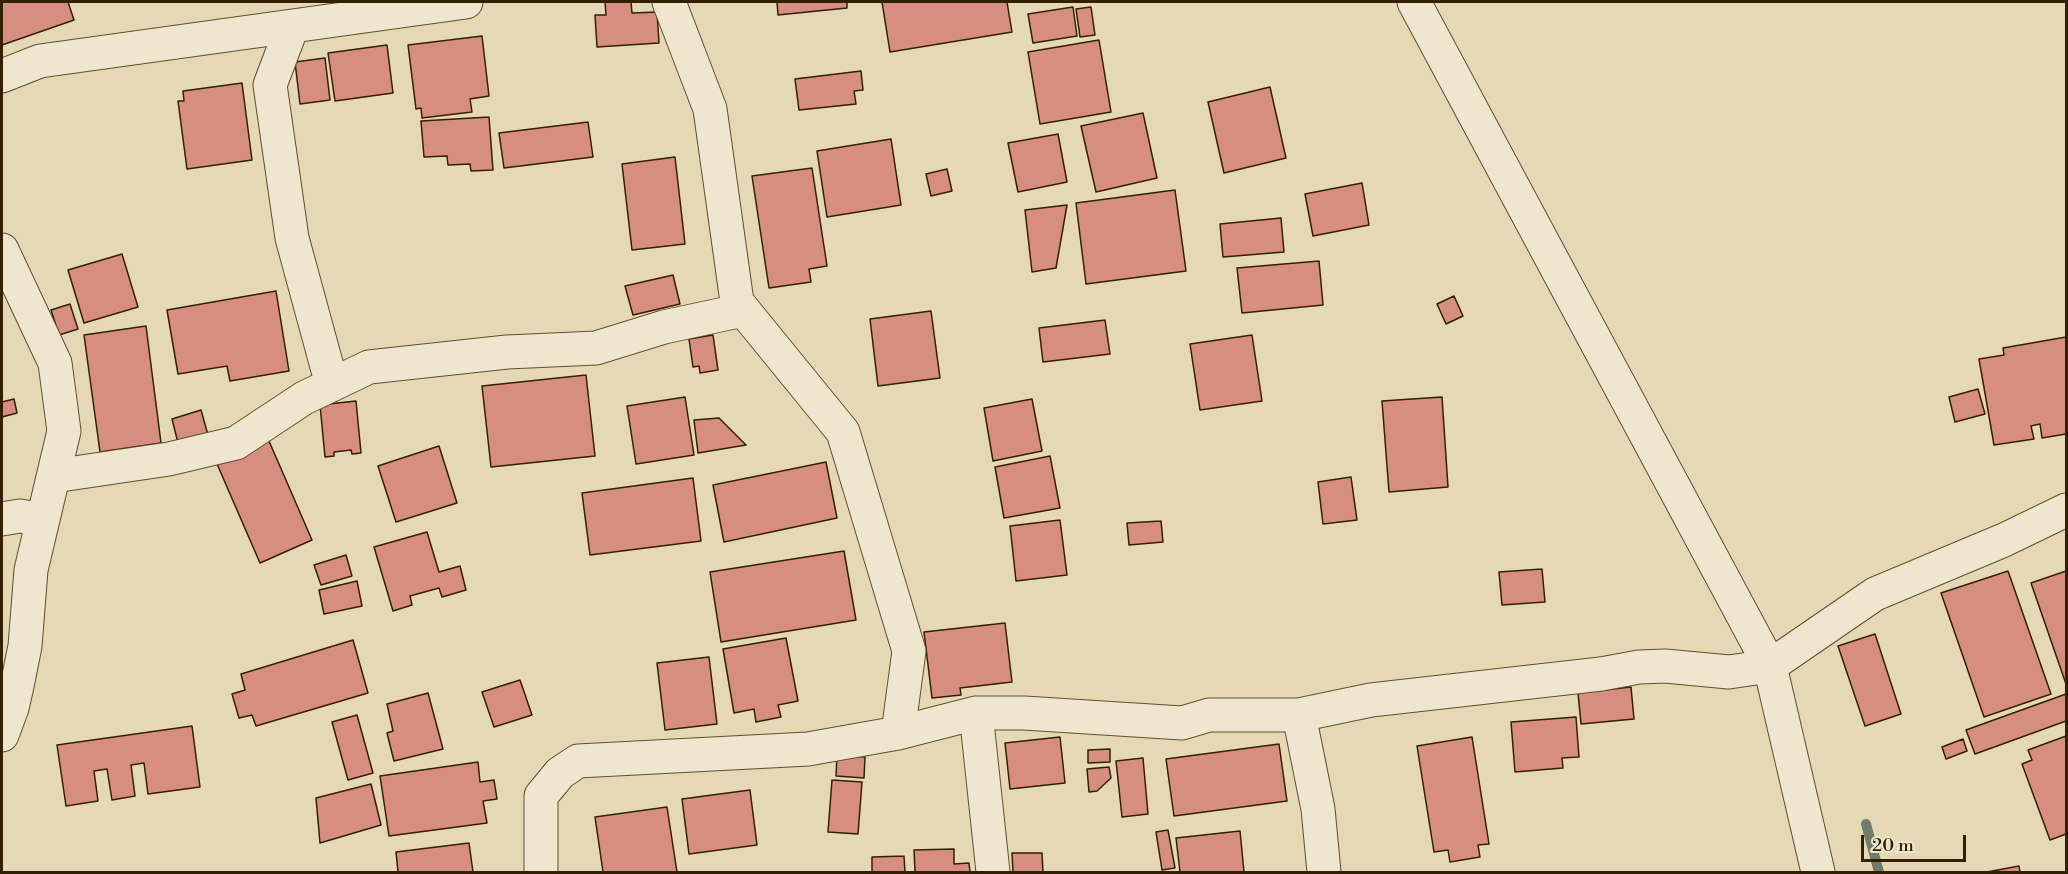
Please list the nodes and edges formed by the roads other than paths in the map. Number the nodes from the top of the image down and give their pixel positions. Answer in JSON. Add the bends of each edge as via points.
{"nodes":[{"id":1,"x":466,"y":2,"type":"edge"},
{"id":2,"x":669,"y":2,"type":"edge"},
{"id":3,"x":1414,"y":2,"type":"edge"},
{"id":4,"x":292,"y":27,"type":"junction"},
{"id":5,"x":2,"y":76,"type":"edge"},
{"id":6,"x":2,"y":250,"type":"edge"},
{"id":7,"x":743,"y":310,"type":"junction"},
{"id":8,"x":332,"y":385,"type":"junction"},
{"id":9,"x":54,"y":476,"type":"junction"},
{"id":10,"x":2067,"y":510,"type":"edge"},
{"id":11,"x":2,"y":519,"type":"edge"},
{"id":12,"x":43,"y":520,"type":"junction"},
{"id":13,"x":1770,"y":666,"type":"junction"},
{"id":14,"x":9,"y":688,"type":"edge"},
{"id":15,"x":976,"y":713,"type":"junction"},
{"id":16,"x":1299,"y":715,"type":"junction"},
{"id":17,"x":898,"y":733,"type":"junction"},
{"id":18,"x":2,"y":735,"type":"edge"},
{"id":19,"x":541,"y":873,"type":"edge"},
{"id":20,"x":993,"y":873,"type":"edge"},
{"id":21,"x":1324,"y":873,"type":"edge"},
{"id":22,"x":1818,"y":873,"type":"edge"}],
"edges":[{"from":1,"to":4,"type":"street"},
{"from":2,"to":7,"type":"street","via":[[710,109],[737,302]]},
{"from":3,"to":13,"type":"street"},
{"from":4,"to":5,"type":"street","via":[[40,62]]},
{"from":4,"to":8,"type":"street","via":[[270,85],[292,238]]},
{"from":6,"to":9,"type":"street","via":[[55,363],[64,431]]},
{"from":7,"to":8,"type":"street","via":[[664,327],[596,348],[507,352],[369,367]]},
{"from":7,"to":17,"type":"street","via":[[843,432],[909,651]]},
{"from":8,"to":9,"type":"street","via":[[304,398],[236,443],[170,459]]},
{"from":9,"to":12,"type":"street"},
{"from":10,"to":13,"type":"street","via":[[1875,594]]},
{"from":11,"to":12,"type":"street","via":[[20,516]]},
{"from":12,"to":14,"type":"street","via":[[32,570],[25,646]]},
{"from":13,"to":16,"type":"street","via":[[1729,672],[1639,667],[1371,700]]},
{"from":13,"to":22,"type":"street"},
{"from":14,"to":18,"type":"street","via":[[12,708]]},
{"from":15,"to":16,"type":"street","via":[[1182,723],[1209,716]]},
{"from":15,"to":17,"type":"street"},
{"from":15,"to":20,"type":"street"},
{"from":16,"to":21,"type":"street","via":[[1318,809]]},
{"from":17,"to":19,"type":"street","via":[[808,749],[578,761],[560,773],[541,796]]}]}
